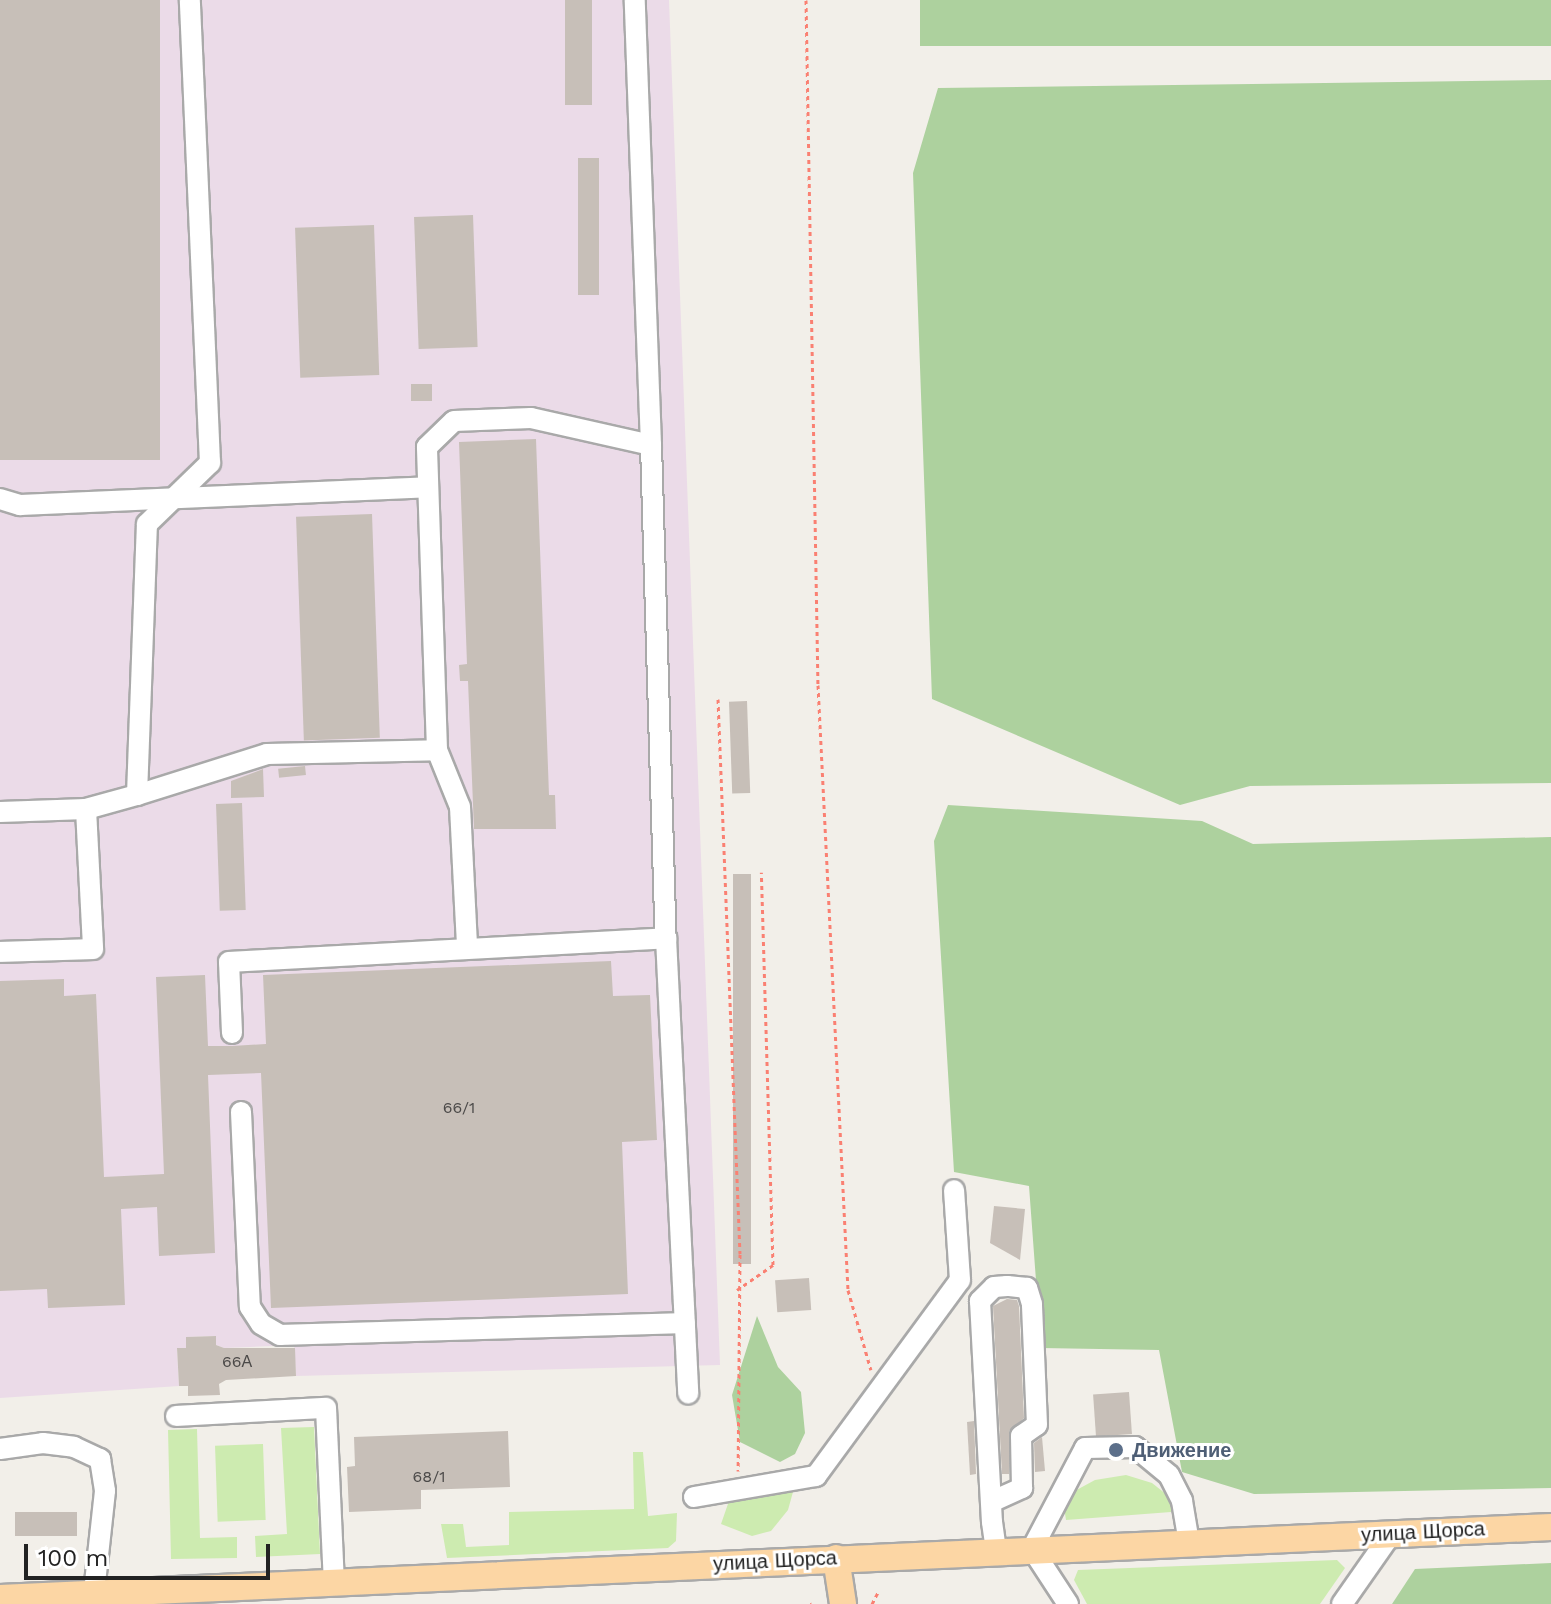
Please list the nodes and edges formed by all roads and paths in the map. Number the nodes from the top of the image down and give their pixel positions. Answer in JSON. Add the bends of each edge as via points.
{"nodes":[{"id":1,"x":190,"y":0,"type":"edge"},
{"id":2,"x":635,"y":0,"type":"edge"},
{"id":3,"x":806,"y":0,"type":"edge"},
{"id":4,"x":651,"y":445,"type":"junction"},
{"id":5,"x":428,"y":487,"type":"junction"},
{"id":6,"x":0,"y":499,"type":"edge"},
{"id":7,"x":172,"y":499,"type":"junction"},
{"id":8,"x":718,"y":699,"type":"dead end"},
{"id":9,"x":437,"y":750,"type":"junction"},
{"id":10,"x":137,"y":795,"type":"junction"},
{"id":11,"x":86,"y":809,"type":"junction"},
{"id":12,"x":0,"y":812,"type":"edge"},
{"id":13,"x":761,"y":872,"type":"dead end"},
{"id":14,"x":666,"y":938,"type":"junction"},
{"id":15,"x":467,"y":947,"type":"junction"},
{"id":16,"x":0,"y":952,"type":"edge"},
{"id":17,"x":232,"y":1033,"type":"dead end"},
{"id":18,"x":241,"y":1112,"type":"dead end"},
{"id":19,"x":954,"y":1190,"type":"dead end"},
{"id":20,"x":737,"y":1290,"type":"junction"},
{"id":21,"x":685,"y":1323,"type":"junction"},
{"id":22,"x":688,"y":1393,"type":"dead end"},
{"id":23,"x":878,"y":1393,"type":"junction"},
{"id":24,"x":176,"y":1416,"type":"dead end"},
{"id":25,"x":0,"y":1449,"type":"edge"},
{"id":26,"x":738,"y":1490,"type":"junction"},
{"id":27,"x":694,"y":1497,"type":"dead end"},
{"id":28,"x":993,"y":1501,"type":"junction"},
{"id":29,"x":1551,"y":1527,"type":"edge"},
{"id":30,"x":1391,"y":1534,"type":"junction"},
{"id":31,"x":1189,"y":1543,"type":"junction"},
{"id":32,"x":1032,"y":1549,"type":"junction"},
{"id":33,"x":996,"y":1551,"type":"junction"},
{"id":34,"x":836,"y":1558,"type":"junction"},
{"id":35,"x":334,"y":1582,"type":"junction"},
{"id":36,"x":878,"y":1592,"type":"dead end"},
{"id":37,"x":94,"y":1593,"type":"junction"},
{"id":38,"x":0,"y":1598,"type":"edge"},
{"id":39,"x":843,"y":1604,"type":"edge"},
{"id":40,"x":872,"y":1604,"type":"edge"},
{"id":41,"x":1068,"y":1604,"type":"edge"},
{"id":42,"x":1342,"y":1604,"type":"edge"}],
"edges":[{"from":1,"to":7,"type":"lane","via":[[210,463]]},
{"from":2,"to":4,"type":"lane"},
{"from":3,"to":23,"type":"path","via":[[818,685],[848,1290]]},
{"from":4,"to":5,"type":"lane","via":[[531,418],[454,421],[427,447]]},
{"from":4,"to":14,"type":"lane"},
{"from":5,"to":7,"type":"lane"},
{"from":5,"to":9,"type":"lane"},
{"from":6,"to":7,"type":"lane","via":[[20,505]]},
{"from":7,"to":10,"type":"lane","via":[[147,524]]},
{"from":8,"to":20,"type":"path","via":[[740,1254]]},
{"from":9,"to":10,"type":"lane","via":[[267,754]]},
{"from":9,"to":15,"type":"lane","via":[[460,807]]},
{"from":10,"to":11,"type":"lane"},
{"from":11,"to":12,"type":"lane"},
{"from":11,"to":16,"type":"lane","via":[[93,949]]},
{"from":13,"to":20,"type":"path","via":[[773,1265]]},
{"from":14,"to":15,"type":"lane"},
{"from":14,"to":21,"type":"lane"},
{"from":15,"to":17,"type":"lane","via":[[229,962]]},
{"from":18,"to":21,"type":"lane","via":[[250,1307],[261,1324],[280,1335]]},
{"from":19,"to":23,"type":"lane","via":[[960,1280]]},
{"from":20,"to":26,"type":"path"},
{"from":21,"to":22,"type":"lane"},
{"from":23,"to":26,"type":"lane","via":[[816,1476]]},
{"from":24,"to":35,"type":"lane","via":[[326,1408]]},
{"from":25,"to":37,"type":"lane","via":[[43,1443],[74,1447],[100,1459],[105,1491]]},
{"from":26,"to":27,"type":"lane"},
{"from":28,"to":28,"type":"lane","via":[[980,1301],[994,1287],[1027,1288],[1037,1425],[1021,1436],[1022,1488]]},
{"from":28,"to":33,"type":"lane"},
{"from":29,"to":30,"type":"main road","name":"улица Щорса"},
{"from":30,"to":31,"type":"main road","name":"улица Щорса"},
{"from":30,"to":42,"type":"lane"},
{"from":31,"to":32,"type":"main road","name":"улица Щорса"},
{"from":31,"to":32,"type":"lane","via":[[1182,1501],[1169,1475],[1135,1447],[1085,1448]]},
{"from":32,"to":33,"type":"main road","name":"улица Щорса"},
{"from":32,"to":41,"type":"lane"},
{"from":33,"to":34,"type":"main road","name":"улица Щорса"},
{"from":34,"to":35,"type":"main road","name":"улица Щорса"},
{"from":34,"to":39,"type":"main road"},
{"from":35,"to":37,"type":"main road","name":"улица Щорса"},
{"from":36,"to":40,"type":"path"},
{"from":37,"to":38,"type":"main road","name":"улица Щорса"}]}
